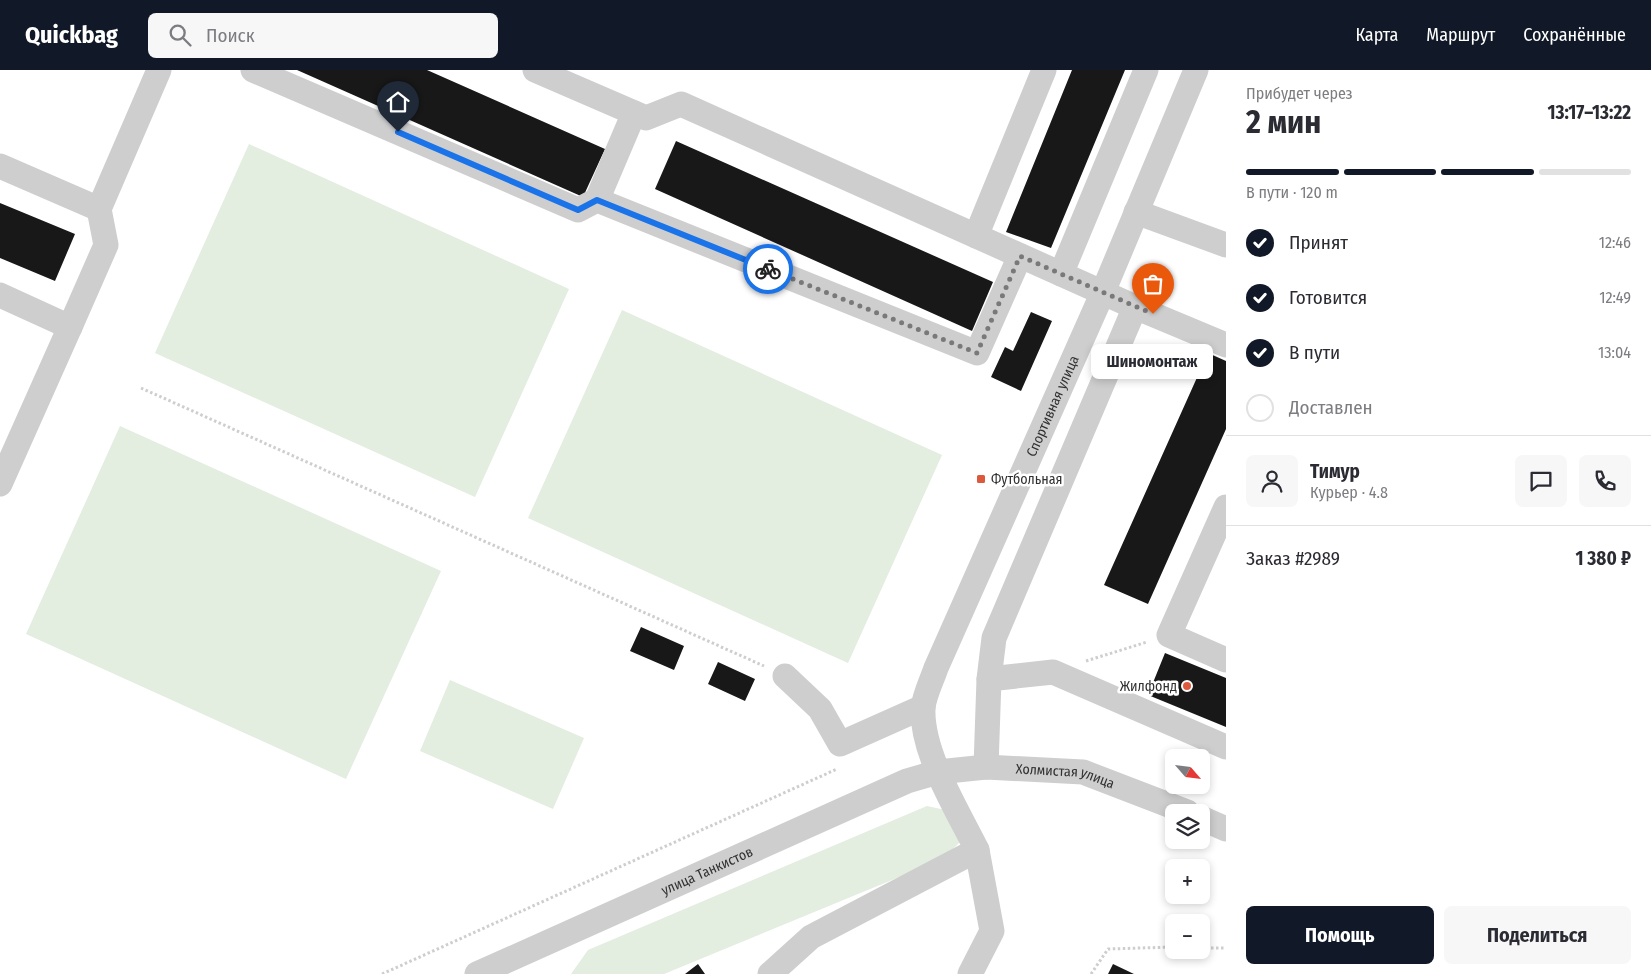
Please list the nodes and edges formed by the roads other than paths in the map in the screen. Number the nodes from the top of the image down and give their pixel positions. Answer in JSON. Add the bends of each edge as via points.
{"nodes":[{"id":1,"x":159,"y":70,"type":"edge"},
{"id":2,"x":253,"y":70,"type":"edge"},
{"id":3,"x":535,"y":70,"type":"edge"},
{"id":4,"x":1146,"y":70,"type":"edge"},
{"id":5,"x":1196,"y":70,"type":"edge"},
{"id":6,"x":1040,"y":71,"type":"edge"},
{"id":7,"x":634,"y":113,"type":"junction"},
{"id":8,"x":0,"y":166,"type":"edge"},
{"id":9,"x":597,"y":200,"type":"junction"},
{"id":10,"x":99,"y":208,"type":"junction"},
{"id":11,"x":1136,"y":212,"type":"junction"},
{"id":12,"x":976,"y":236,"type":"junction"},
{"id":13,"x":1226,"y":245,"type":"edge"},
{"id":14,"x":1020,"y":256,"type":"junction"},
{"id":15,"x":1061,"y":274,"type":"junction"},
{"id":16,"x":1103,"y":292,"type":"junction"},
{"id":17,"x":0,"y":295,"type":"edge"},
{"id":18,"x":1135,"y":307,"type":"junction"},
{"id":19,"x":70,"y":327,"type":"junction"},
{"id":20,"x":1226,"y":345,"type":"edge"},
{"id":21,"x":0,"y":484,"type":"edge"},
{"id":22,"x":1226,"y":507,"type":"edge"},
{"id":23,"x":1226,"y":660,"type":"edge"},
{"id":24,"x":785,"y":676,"type":"road end"},
{"id":25,"x":989,"y":680,"type":"junction"},
{"id":26,"x":923,"y":707,"type":"junction"},
{"id":27,"x":1226,"y":748,"type":"edge"},
{"id":28,"x":986,"y":767,"type":"junction"},
{"id":29,"x":938,"y":772,"type":"junction"},
{"id":30,"x":1166,"y":804,"type":"edge"},
{"id":31,"x":1210,"y":822,"type":"edge"},
{"id":32,"x":1226,"y":829,"type":"edge"},
{"id":33,"x":978,"y":850,"type":"junction"},
{"id":34,"x":477,"y":974,"type":"edge"},
{"id":35,"x":770,"y":974,"type":"edge"},
{"id":36,"x":970,"y":974,"type":"edge"}],
"edges":[{"from":1,"to":10,"type":"street"},
{"from":2,"to":9,"type":"street","via":[[578,210]]},
{"from":3,"to":7,"type":"street"},
{"from":4,"to":15,"type":"street"},
{"from":5,"to":11,"type":"street","name":"Спортивная улица"},
{"from":6,"to":12,"type":"street"},
{"from":7,"to":9,"type":"street"},
{"from":7,"to":12,"type":"street","via":[[646,118],[680,104]]},
{"from":8,"to":10,"type":"street"},
{"from":9,"to":14,"type":"street","via":[[977,353]]},
{"from":10,"to":19,"type":"street","via":[[106,245]]},
{"from":11,"to":13,"type":"street"},
{"from":11,"to":16,"type":"street","name":"Спортивная улица"},
{"from":12,"to":14,"type":"street"},
{"from":14,"to":15,"type":"street"},
{"from":15,"to":16,"type":"street"},
{"from":16,"to":18,"type":"street"},
{"from":16,"to":26,"type":"street","name":"Спортивная улица","via":[[936,668]]},
{"from":17,"to":19,"type":"street"},
{"from":18,"to":20,"type":"street"},
{"from":18,"to":25,"type":"street","via":[[994,638]]},
{"from":19,"to":21,"type":"street"},
{"from":22,"to":23,"type":"street","via":[[1169,636]]},
{"from":24,"to":26,"type":"street","via":[[820,710],[840,744]]},
{"from":25,"to":27,"type":"street","via":[[1053,672]]},
{"from":25,"to":28,"type":"street"},
{"from":26,"to":29,"type":"street","name":"Спортивная улица","via":[[926,732]]},
{"from":28,"to":29,"type":"street","name":"Холмистая улица"},
{"from":28,"to":30,"type":"street","name":"Холмистая улица","via":[[1083,772]]},
{"from":29,"to":33,"type":"street","name":"Спортивная улица"},
{"from":29,"to":34,"type":"street","name":"улица Танкистов","via":[[907,781]]},
{"from":31,"to":32,"type":"street"},
{"from":33,"to":35,"type":"street","via":[[811,937]]},
{"from":33,"to":36,"type":"street","name":"Спортивная улица","via":[[992,931]]}]}
